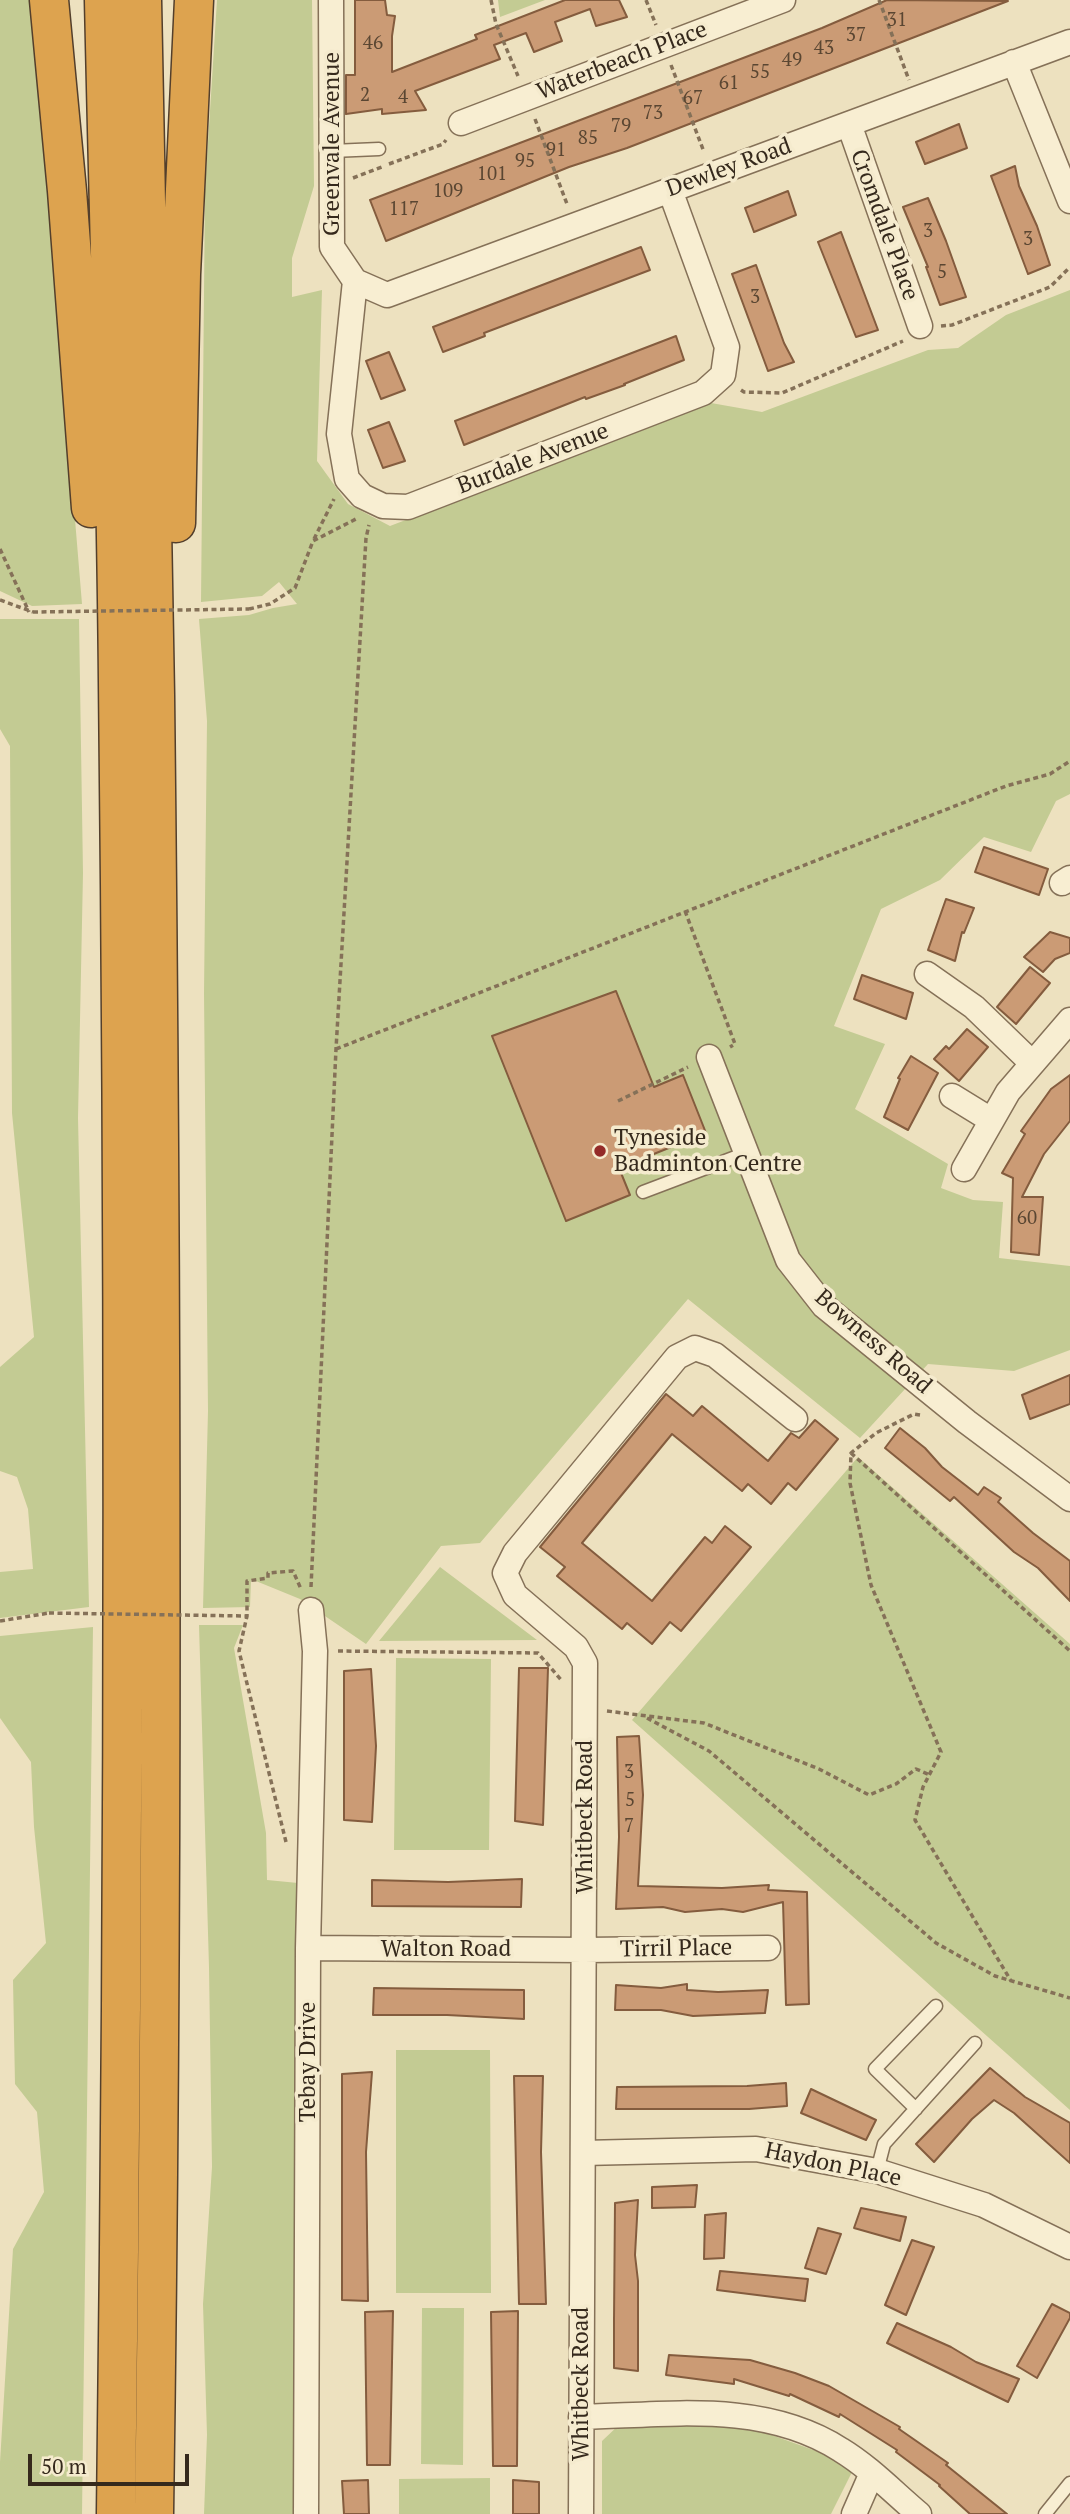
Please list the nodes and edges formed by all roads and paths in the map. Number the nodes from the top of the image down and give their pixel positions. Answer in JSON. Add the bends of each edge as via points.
{"nodes":[{"id":1,"x":49,"y":0,"type":"edge"},
{"id":2,"x":104,"y":0,"type":"edge"},
{"id":3,"x":142,"y":0,"type":"edge"},
{"id":4,"x":194,"y":0,"type":"edge"},
{"id":5,"x":331,"y":0,"type":"edge"},
{"id":6,"x":646,"y":0,"type":"edge"},
{"id":7,"x":783,"y":0,"type":"edge"},
{"id":8,"x":878,"y":0,"type":"edge"},
{"id":9,"x":1070,"y":41,"type":"edge"},
{"id":10,"x":664,"y":45,"type":"junction"},
{"id":11,"x":1014,"y":62,"type":"junction"},
{"id":12,"x":916,"y":99,"type":"junction"},
{"id":13,"x":461,"y":122,"type":"joint"},
{"id":14,"x":849,"y":124,"type":"junction"},
{"id":15,"x":379,"y":149,"type":"dead end"},
{"id":16,"x":332,"y":151,"type":"junction"},
{"id":17,"x":713,"y":174,"type":"junction"},
{"id":18,"x":332,"y":186,"type":"junction"},
{"id":19,"x":670,"y":190,"type":"junction"},
{"id":20,"x":1070,"y":201,"type":"edge"},
{"id":21,"x":1070,"y":267,"type":"edge"},
{"id":22,"x":355,"y":281,"type":"junction"},
{"id":23,"x":920,"y":326,"type":"junction"},
{"id":24,"x":723,"y":375,"type":"junction"},
{"id":25,"x":346,"y":479,"type":"junction"},
{"id":26,"x":379,"y":508,"type":"junction"},
{"id":27,"x":313,"y":541,"type":"junction"},
{"id":28,"x":0,"y":549,"type":"edge"},
{"id":29,"x":0,"y":600,"type":"edge"},
{"id":30,"x":31,"y":612,"type":"junction"},
{"id":31,"x":118,"y":679,"type":"junction"},
{"id":32,"x":155,"y":692,"type":"junction"},
{"id":33,"x":1070,"y":761,"type":"edge"},
{"id":34,"x":685,"y":911,"type":"junction"},
{"id":35,"x":927,"y":974,"type":"dead end"},
{"id":36,"x":1070,"y":1021,"type":"edge"},
{"id":37,"x":335,"y":1049,"type":"junction"},
{"id":38,"x":709,"y":1057,"type":"junction"},
{"id":39,"x":1032,"y":1063,"type":"junction"},
{"id":40,"x":952,"y":1096,"type":"dead end"},
{"id":41,"x":618,"y":1101,"type":"dead end"},
{"id":42,"x":991,"y":1120,"type":"junction"},
{"id":43,"x":746,"y":1153,"type":"junction"},
{"id":44,"x":964,"y":1169,"type":"dead end"},
{"id":45,"x":643,"y":1192,"type":"dead end"},
{"id":46,"x":795,"y":1419,"type":"dead end"},
{"id":47,"x":967,"y":1422,"type":"junction"},
{"id":48,"x":851,"y":1453,"type":"junction"},
{"id":49,"x":1070,"y":1499,"type":"edge"},
{"id":50,"x":311,"y":1603,"type":"junction"},
{"id":51,"x":247,"y":1616,"type":"junction"},
{"id":52,"x":0,"y":1621,"type":"edge"},
{"id":53,"x":315,"y":1651,"type":"junction"},
{"id":54,"x":1070,"y":1651,"type":"edge"},
{"id":55,"x":586,"y":1707,"type":"junction"},
{"id":56,"x":645,"y":1717,"type":"junction"},
{"id":57,"x":930,"y":1775,"type":"junction"},
{"id":58,"x":309,"y":1873,"type":"junction"},
{"id":59,"x":308,"y":1948,"type":"junction"},
{"id":60,"x":768,"y":1948,"type":"dead end"},
{"id":61,"x":584,"y":1950,"type":"junction"},
{"id":62,"x":1011,"y":1981,"type":"junction"},
{"id":63,"x":1070,"y":1998,"type":"edge"},
{"id":64,"x":936,"y":2006,"type":"dead end"},
{"id":65,"x":975,"y":2043,"type":"dead end"},
{"id":66,"x":916,"y":2109,"type":"junction"},
{"id":67,"x":583,"y":2153,"type":"junction"},
{"id":68,"x":877,"y":2171,"type":"junction"},
{"id":69,"x":1070,"y":2247,"type":"edge"},
{"id":70,"x":581,"y":2417,"type":"junction"},
{"id":71,"x":872,"y":2473,"type":"junction"},
{"id":72,"x":1070,"y":2483,"type":"edge"},
{"id":73,"x":116,"y":2514,"type":"edge"},
{"id":74,"x":154,"y":2514,"type":"edge"},
{"id":75,"x":306,"y":2514,"type":"edge"},
{"id":76,"x":580,"y":2514,"type":"edge"},
{"id":77,"x":854,"y":2514,"type":"edge"},
{"id":78,"x":919,"y":2514,"type":"edge"},
{"id":79,"x":1045,"y":2514,"type":"edge"}],
"edges":[{"from":1,"to":31,"type":"highway","via":[[92,524]]},
{"from":2,"to":31,"type":"highway"},
{"from":3,"to":32,"type":"highway"},
{"from":4,"to":32,"type":"highway","via":[[181,274],[176,526]]},
{"from":5,"to":16,"type":"street","name":"Greenvale Avenue"},
{"from":6,"to":10,"type":"path"},
{"from":7,"to":10,"type":"street","name":"Waterbeach Place"},
{"from":8,"to":12,"type":"path"},
{"from":9,"to":11,"type":"street","name":"Dewley Road"},
{"from":10,"to":13,"type":"street","name":"Waterbeach Place"},
{"from":10,"to":17,"type":"path"},
{"from":11,"to":12,"type":"street","name":"Dewley Road"},
{"from":11,"to":20,"type":"street"},
{"from":12,"to":14,"type":"street","name":"Dewley Road"},
{"from":13,"to":18,"type":"path","via":[[443,144]]},
{"from":14,"to":17,"type":"street","name":"Dewley Road"},
{"from":14,"to":23,"type":"street","name":"Cromdale Place"},
{"from":15,"to":16,"type":"lane"},
{"from":16,"to":18,"type":"street","name":"Greenvale Avenue"},
{"from":17,"to":19,"type":"street","name":"Dewley Road"},
{"from":18,"to":22,"type":"street","name":"Greenvale Avenue","via":[[332,247]]},
{"from":19,"to":22,"type":"street","name":"Dewley Road","via":[[387,295]]},
{"from":19,"to":24,"type":"street","via":[[727,347]]},
{"from":21,"to":23,"type":"path","via":[[1050,286],[952,326]]},
{"from":22,"to":25,"type":"street","via":[[339,434]]},
{"from":23,"to":24,"type":"path","via":[[899,344],[782,393],[744,392]]},
{"from":24,"to":26,"type":"street","name":"Burdale Avenue","via":[[703,393],[408,507]]},
{"from":25,"to":26,"type":"street"},
{"from":25,"to":27,"type":"path"},
{"from":26,"to":27,"type":"path"},
{"from":26,"to":37,"type":"path","via":[[366,538]]},
{"from":27,"to":30,"type":"path","bridge":true,"via":[[295,588],[270,604],[249,609]]},
{"from":28,"to":30,"type":"path"},
{"from":29,"to":30,"type":"path"},
{"from":31,"to":73,"type":"highway","via":[[123,1438]]},
{"from":32,"to":74,"type":"highway","via":[[160,1535]]},
{"from":33,"to":34,"type":"path","via":[[1050,774],[1006,786]]},
{"from":34,"to":37,"type":"path"},
{"from":34,"to":38,"type":"path","via":[[735,1044]]},
{"from":35,"to":39,"type":"street","via":[[974,1007]]},
{"from":36,"to":39,"type":"street"},
{"from":37,"to":50,"type":"path"},
{"from":38,"to":41,"type":"path"},
{"from":38,"to":43,"type":"street","name":"Bowness Road"},
{"from":39,"to":42,"type":"street"},
{"from":40,"to":42,"type":"street"},
{"from":42,"to":44,"type":"street"},
{"from":43,"to":45,"type":"lane"},
{"from":43,"to":47,"type":"street","name":"Bowness Road","via":[[788,1260],[824,1306]]},
{"from":46,"to":55,"type":"street","name":"Whitbeck Road","via":[[715,1355],[695,1348],[677,1356],[515,1553],[505,1573],[515,1595],[576,1647],[585,1663]]},
{"from":47,"to":48,"type":"path","via":[[914,1414],[876,1433]]},
{"from":47,"to":49,"type":"street","name":"Bowness Road"},
{"from":48,"to":54,"type":"path"},
{"from":48,"to":57,"type":"path","via":[[850,1483],[870,1585],[941,1752]]},
{"from":50,"to":51,"type":"path","via":[[293,1571],[268,1573],[268,1578],[247,1581]]},
{"from":50,"to":53,"type":"street","name":"Tebay Drive"},
{"from":51,"to":52,"type":"path","bridge":true,"via":[[49,1613]]},
{"from":51,"to":58,"type":"path","via":[[239,1651],[289,1855]]},
{"from":53,"to":55,"type":"path","via":[[538,1653]]},
{"from":53,"to":58,"type":"street","name":"Tebay Drive"},
{"from":55,"to":56,"type":"path"},
{"from":55,"to":61,"type":"street","name":"Whitbeck Road"},
{"from":56,"to":57,"type":"path","via":[[704,1723],[819,1769],[869,1795],[916,1769]]},
{"from":56,"to":62,"type":"path","via":[[709,1751],[936,1943]]},
{"from":57,"to":62,"type":"path","via":[[915,1821]]},
{"from":58,"to":59,"type":"street","name":"Tebay Drive"},
{"from":59,"to":61,"type":"street","name":"Walton Road"},
{"from":59,"to":75,"type":"street","name":"Tebay Drive"},
{"from":60,"to":61,"type":"street","name":"Tirril Place"},
{"from":61,"to":67,"type":"street","name":"Whitbeck Road"},
{"from":62,"to":63,"type":"path"},
{"from":64,"to":66,"type":"lane","via":[[875,2069]]},
{"from":65,"to":66,"type":"lane"},
{"from":66,"to":68,"type":"lane","via":[[884,2144]]},
{"from":67,"to":68,"type":"street","name":"Haydon Place","via":[[755,2149]]},
{"from":67,"to":70,"type":"street","name":"Whitbeck Road"},
{"from":68,"to":69,"type":"street","name":"Haydon Place","via":[[984,2204]]},
{"from":70,"to":71,"type":"street","via":[[732,2414],[788,2424],[840,2449]]},
{"from":70,"to":76,"type":"street","name":"Whitbeck Road"},
{"from":71,"to":77,"type":"street"},
{"from":71,"to":78,"type":"street"},
{"from":72,"to":79,"type":"lane"}]}
